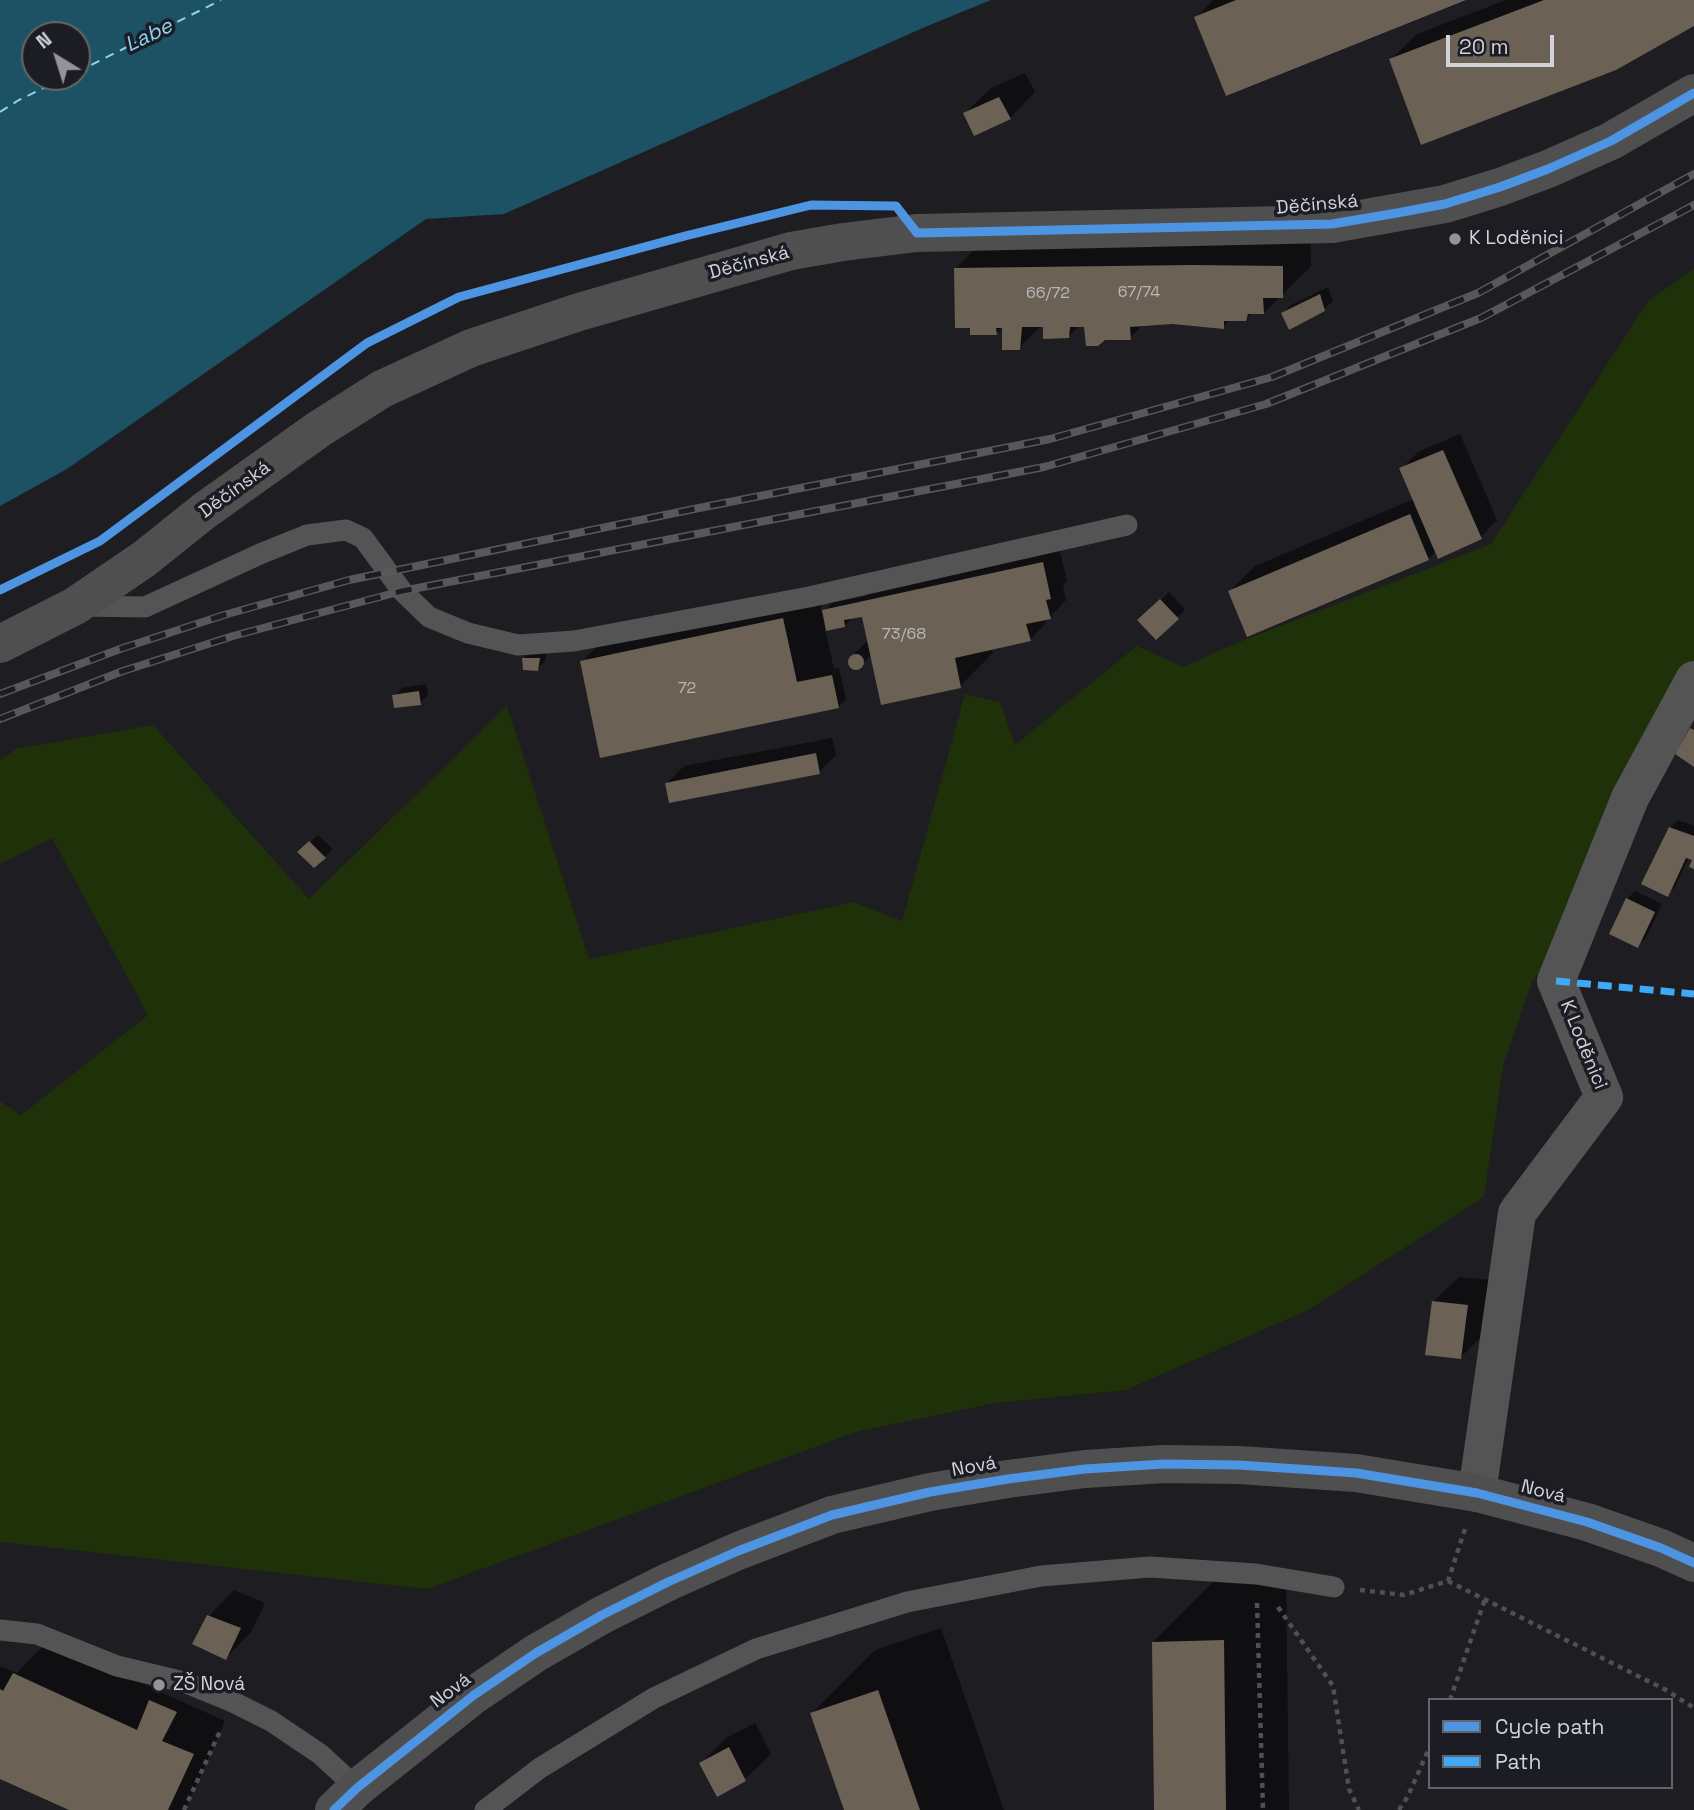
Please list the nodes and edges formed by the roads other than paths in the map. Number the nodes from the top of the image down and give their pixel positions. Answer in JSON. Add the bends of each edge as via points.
{"nodes":[{"id":1,"x":1694,"y":93,"type":"edge"},
{"id":2,"x":1127,"y":525,"type":"dead end"},
{"id":3,"x":75,"y":606,"type":"junction"},
{"id":4,"x":0,"y":644,"type":"edge"},
{"id":5,"x":1694,"y":680,"type":"edge"},
{"id":6,"x":1477,"y":1493,"type":"junction"},
{"id":7,"x":1694,"y":1563,"type":"edge"},
{"id":8,"x":1334,"y":1587,"type":"road end"},
{"id":9,"x":0,"y":1630,"type":"edge"},
{"id":10,"x":346,"y":1799,"type":"edge"},
{"id":11,"x":485,"y":1810,"type":"edge"}],
"edges":[{"from":1,"to":3,"type":"main road","name":"Děčínská","via":[[1611,141],[1548,169],[1445,204],[1332,224],[917,233],[791,251],[579,312],[471,348],[382,389],[309,436]]},
{"from":2,"to":3,"type":"lane","via":[[809,597],[574,641],[518,645],[468,633],[429,617],[402,591],[363,538],[346,530],[307,535],[145,607]]},
{"from":3,"to":4,"type":"main road","name":"Děčínská"},
{"from":5,"to":6,"type":"street","name":"K Loděnici","via":[[1630,798],[1556,981],[1604,1097],[1517,1213]]},
{"from":6,"to":7,"type":"main road","name":"Nová","via":[[1587,1522]]},
{"from":6,"to":10,"type":"main road","name":"Nová","via":[[1356,1473],[1164,1464],[1008,1479],[832,1515],[668,1582],[536,1653],[474,1695]]},
{"from":8,"to":11,"type":"lane","via":[[1256,1574],[1150,1567],[1041,1576],[907,1602],[756,1648],[654,1698],[540,1768]]},
{"from":9,"to":10,"type":"lane","via":[[37,1634],[117,1666],[184,1682],[271,1721],[320,1754]]}]}
